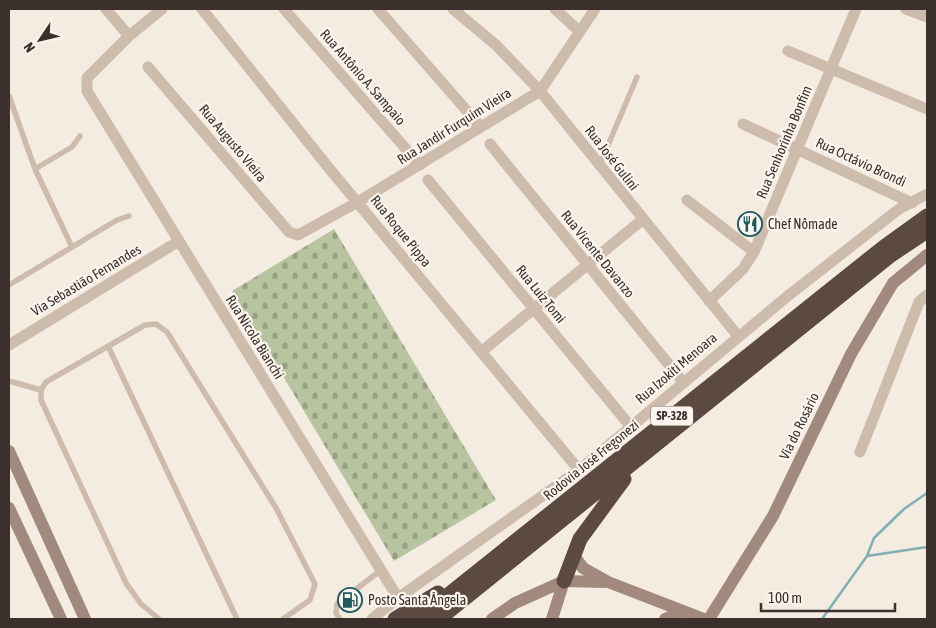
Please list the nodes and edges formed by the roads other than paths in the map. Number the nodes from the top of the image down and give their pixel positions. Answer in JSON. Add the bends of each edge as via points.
{"nodes":[{"id":1,"x":106,"y":9,"type":"edge"},
{"id":2,"x":162,"y":9,"type":"edge"},
{"id":3,"x":202,"y":9,"type":"edge"},
{"id":4,"x":284,"y":9,"type":"edge"},
{"id":5,"x":378,"y":9,"type":"edge"},
{"id":6,"x":453,"y":9,"type":"edge"},
{"id":7,"x":555,"y":9,"type":"edge"},
{"id":8,"x":595,"y":9,"type":"edge"},
{"id":9,"x":856,"y":9,"type":"edge"},
{"id":10,"x":906,"y":9,"type":"edge"},
{"id":11,"x":927,"y":17,"type":"edge"},
{"id":12,"x":579,"y":31,"type":"junction"},
{"id":13,"x":129,"y":36,"type":"junction"},
{"id":14,"x":788,"y":51,"type":"dead end"},
{"id":15,"x":148,"y":67,"type":"dead end"},
{"id":16,"x":831,"y":68,"type":"junction"},
{"id":17,"x":637,"y":77,"type":"dead end"},
{"id":18,"x":540,"y":91,"type":"junction"},
{"id":19,"x":9,"y":96,"type":"edge"},
{"id":20,"x":927,"y":109,"type":"edge"},
{"id":21,"x":743,"y":124,"type":"dead end"},
{"id":22,"x":481,"y":127,"type":"junction"},
{"id":23,"x":80,"y":136,"type":"dead end"},
{"id":24,"x":490,"y":144,"type":"dead end"},
{"id":25,"x":797,"y":149,"type":"junction"},
{"id":26,"x":420,"y":165,"type":"junction"},
{"id":27,"x":599,"y":166,"type":"junction"},
{"id":28,"x":35,"y":169,"type":"junction"},
{"id":29,"x":428,"y":180,"type":"dead end"},
{"id":30,"x":927,"y":194,"type":"edge"},
{"id":31,"x":687,"y":200,"type":"dead end"},
{"id":32,"x":358,"y":202,"type":"junction"},
{"id":33,"x":912,"y":203,"type":"junction"},
{"id":34,"x":128,"y":216,"type":"dead end"},
{"id":35,"x":927,"y":216,"type":"edge"},
{"id":36,"x":642,"y":220,"type":"junction"},
{"id":37,"x":927,"y":231,"type":"edge"},
{"id":38,"x":298,"y":235,"type":"joint"},
{"id":39,"x":179,"y":242,"type":"junction"},
{"id":40,"x":72,"y":247,"type":"junction"},
{"id":41,"x":754,"y":252,"type":"junction"},
{"id":42,"x":927,"y":256,"type":"edge"},
{"id":43,"x":586,"y":264,"type":"junction"},
{"id":44,"x":9,"y":286,"type":"edge"},
{"id":45,"x":927,"y":295,"type":"edge"},
{"id":46,"x":709,"y":301,"type":"junction"},
{"id":47,"x":533,"y":308,"type":"junction"},
{"id":48,"x":738,"y":336,"type":"junction"},
{"id":49,"x":9,"y":345,"type":"edge"},
{"id":50,"x":108,"y":346,"type":"junction"},
{"id":51,"x":481,"y":352,"type":"junction"},
{"id":52,"x":9,"y":381,"type":"edge"},
{"id":53,"x":683,"y":382,"type":"junction"},
{"id":54,"x":41,"y":390,"type":"junction"},
{"id":55,"x":630,"y":427,"type":"junction"},
{"id":56,"x":658,"y":444,"type":"junction"},
{"id":57,"x":9,"y":451,"type":"edge"},
{"id":58,"x":860,"y":452,"type":"dead end"},
{"id":59,"x":579,"y":470,"type":"junction"},
{"id":60,"x":9,"y":508,"type":"edge"},
{"id":61,"x":573,"y":554,"type":"junction"},
{"id":62,"x":486,"y":564,"type":"junction"},
{"id":63,"x":381,"y":570,"type":"junction"},
{"id":64,"x":564,"y":581,"type":"junction"},
{"id":65,"x":608,"y":582,"type":"junction"},
{"id":66,"x":398,"y":598,"type":"junction"},
{"id":67,"x":682,"y":612,"type":"junction"},
{"id":68,"x":61,"y":619,"type":"edge"},
{"id":69,"x":85,"y":619,"type":"edge"},
{"id":70,"x":159,"y":619,"type":"edge"},
{"id":71,"x":237,"y":619,"type":"edge"},
{"id":72,"x":283,"y":619,"type":"edge"},
{"id":73,"x":340,"y":619,"type":"edge"},
{"id":74,"x":372,"y":619,"type":"edge"},
{"id":75,"x":396,"y":619,"type":"edge"},
{"id":76,"x":418,"y":619,"type":"edge"},
{"id":77,"x":439,"y":619,"type":"edge"},
{"id":78,"x":492,"y":619,"type":"edge"},
{"id":79,"x":552,"y":619,"type":"edge"},
{"id":80,"x":665,"y":619,"type":"edge"},
{"id":81,"x":704,"y":619,"type":"edge"},
{"id":82,"x":709,"y":619,"type":"edge"}],
"edges":[{"from":1,"to":13,"type":"street"},
{"from":2,"to":13,"type":"street"},
{"from":3,"to":32,"type":"street","name":"Rua Roque Pippa"},
{"from":4,"to":26,"type":"street","name":"Rua Antônio A. Sampaio"},
{"from":5,"to":22,"type":"street"},
{"from":6,"to":18,"type":"street","name":"Rua José Gulini","via":[[496,45]]},
{"from":7,"to":12,"type":"street"},
{"from":8,"to":12,"type":"street","name":"Rua Jandir Furquim Vieira"},
{"from":9,"to":16,"type":"street","name":"Rua Senhorinha Bonfim"},
{"from":10,"to":11,"type":"street"},
{"from":12,"to":18,"type":"street","name":"Rua Jandir Furquim Vieira"},
{"from":13,"to":39,"type":"street","name":"Rua Nicola Bianchi","via":[[88,78],[87,91]]},
{"from":14,"to":16,"type":"street"},
{"from":15,"to":38,"type":"street","name":"Rua Augusto Vieira","via":[[290,232]]},
{"from":16,"to":20,"type":"street"},
{"from":16,"to":25,"type":"street","name":"Rua Senhorinha Bonfim"},
{"from":17,"to":27,"type":"lane"},
{"from":18,"to":22,"type":"street","name":"Rua Jandir Furquim Vieira"},
{"from":18,"to":27,"type":"street","name":"Rua José Gulini"},
{"from":19,"to":28,"type":"lane"},
{"from":21,"to":25,"type":"street","name":"Rua Octávio Brondi"},
{"from":22,"to":26,"type":"street","name":"Rua Jandir Furquim Vieira"},
{"from":23,"to":28,"type":"lane","via":[[72,147]]},
{"from":24,"to":43,"type":"street","name":"Rua Vicente Davanzo"},
{"from":25,"to":33,"type":"street","name":"Rua Octávio Brondi"},
{"from":25,"to":41,"type":"street","name":"Rua Senhorinha Bonfim"},
{"from":26,"to":32,"type":"street","name":"Rua Jandir Furquim Vieira"},
{"from":27,"to":36,"type":"street","name":"Rua José Gulini"},
{"from":28,"to":40,"type":"lane"},
{"from":29,"to":47,"type":"street","name":"Rua Luiz Tomi"},
{"from":30,"to":33,"type":"street","name":"Rua Izokiti Menoara"},
{"from":31,"to":41,"type":"street"},
{"from":32,"to":38,"type":"street","name":"Rua Jandir Furquim Vieira"},
{"from":32,"to":51,"type":"street","name":"Rua Roque Pippa"},
{"from":33,"to":48,"type":"street","name":"Rua Izokiti Menoara","via":[[899,209]]},
{"from":34,"to":40,"type":"lane"},
{"from":35,"to":62,"type":"highway","name":"Rodovia José Fregonezi","number":"SP-328","via":[[884,246]]},
{"from":36,"to":43,"type":"street"},
{"from":36,"to":46,"type":"street","name":"Rua José Gulini"},
{"from":37,"to":56,"type":"highway","name":"Rodovia José Fregonezi","number":"SP-328","via":[[891,255]]},
{"from":39,"to":49,"type":"street","name":"Via Sebastião Fernandes"},
{"from":39,"to":63,"type":"street","name":"Rua Nicola Bianchi"},
{"from":40,"to":44,"type":"lane"},
{"from":41,"to":46,"type":"street","name":"Rua Senhorinha Bonfim","via":[[743,269]]},
{"from":42,"to":82,"type":"street","name":"Via do Rosário","via":[[893,283],[851,354],[773,516]]},
{"from":43,"to":47,"type":"street"},
{"from":43,"to":53,"type":"street","name":"Rua Vicente Davanzo"},
{"from":45,"to":58,"type":"street","via":[[918,302]]},
{"from":46,"to":48,"type":"street","name":"Rua José Gulini"},
{"from":47,"to":51,"type":"street"},
{"from":47,"to":55,"type":"street","name":"Rua Luiz Tomi"},
{"from":48,"to":53,"type":"street","name":"Rua Izokiti Menoara"},
{"from":50,"to":54,"type":"lane","via":[[46,382]]},
{"from":50,"to":71,"type":"lane"},
{"from":50,"to":72,"type":"lane","via":[[145,325],[156,324],[167,332],[276,508],[315,584],[310,600]]},
{"from":51,"to":59,"type":"street","name":"Rua Roque Pippa"},
{"from":52,"to":54,"type":"lane"},
{"from":53,"to":55,"type":"street","name":"Rua Izokiti Menoara"},
{"from":54,"to":70,"type":"lane","via":[[41,400],[126,583],[141,604]]},
{"from":55,"to":59,"type":"street","name":"Rua Izokiti Menoara"},
{"from":56,"to":61,"type":"highway","via":[[617,486]]},
{"from":56,"to":77,"type":"highway","name":"Rodovia José Fregonezi","number":"SP-328"},
{"from":57,"to":69,"type":"street"},
{"from":59,"to":66,"type":"street","name":"Rua Izokiti Menoara"},
{"from":60,"to":68,"type":"street"},
{"from":61,"to":64,"type":"highway"},
{"from":61,"to":65,"type":"street","via":[[583,568]]},
{"from":62,"to":75,"type":"highway"},
{"from":62,"to":76,"type":"highway","name":"Rodovia José Fregonezi","number":"SP-328"},
{"from":63,"to":66,"type":"street","name":"Rua Nicola Bianchi"},
{"from":63,"to":73,"type":"lane","via":[[337,604],[336,612]]},
{"from":64,"to":65,"type":"street"},
{"from":64,"to":78,"type":"street","via":[[515,603]]},
{"from":64,"to":79,"type":"street"},
{"from":65,"to":67,"type":"street"},
{"from":66,"to":74,"type":"street","name":"Rua Izokiti Menoara"},
{"from":67,"to":80,"type":"street"},
{"from":67,"to":81,"type":"street"}]}
